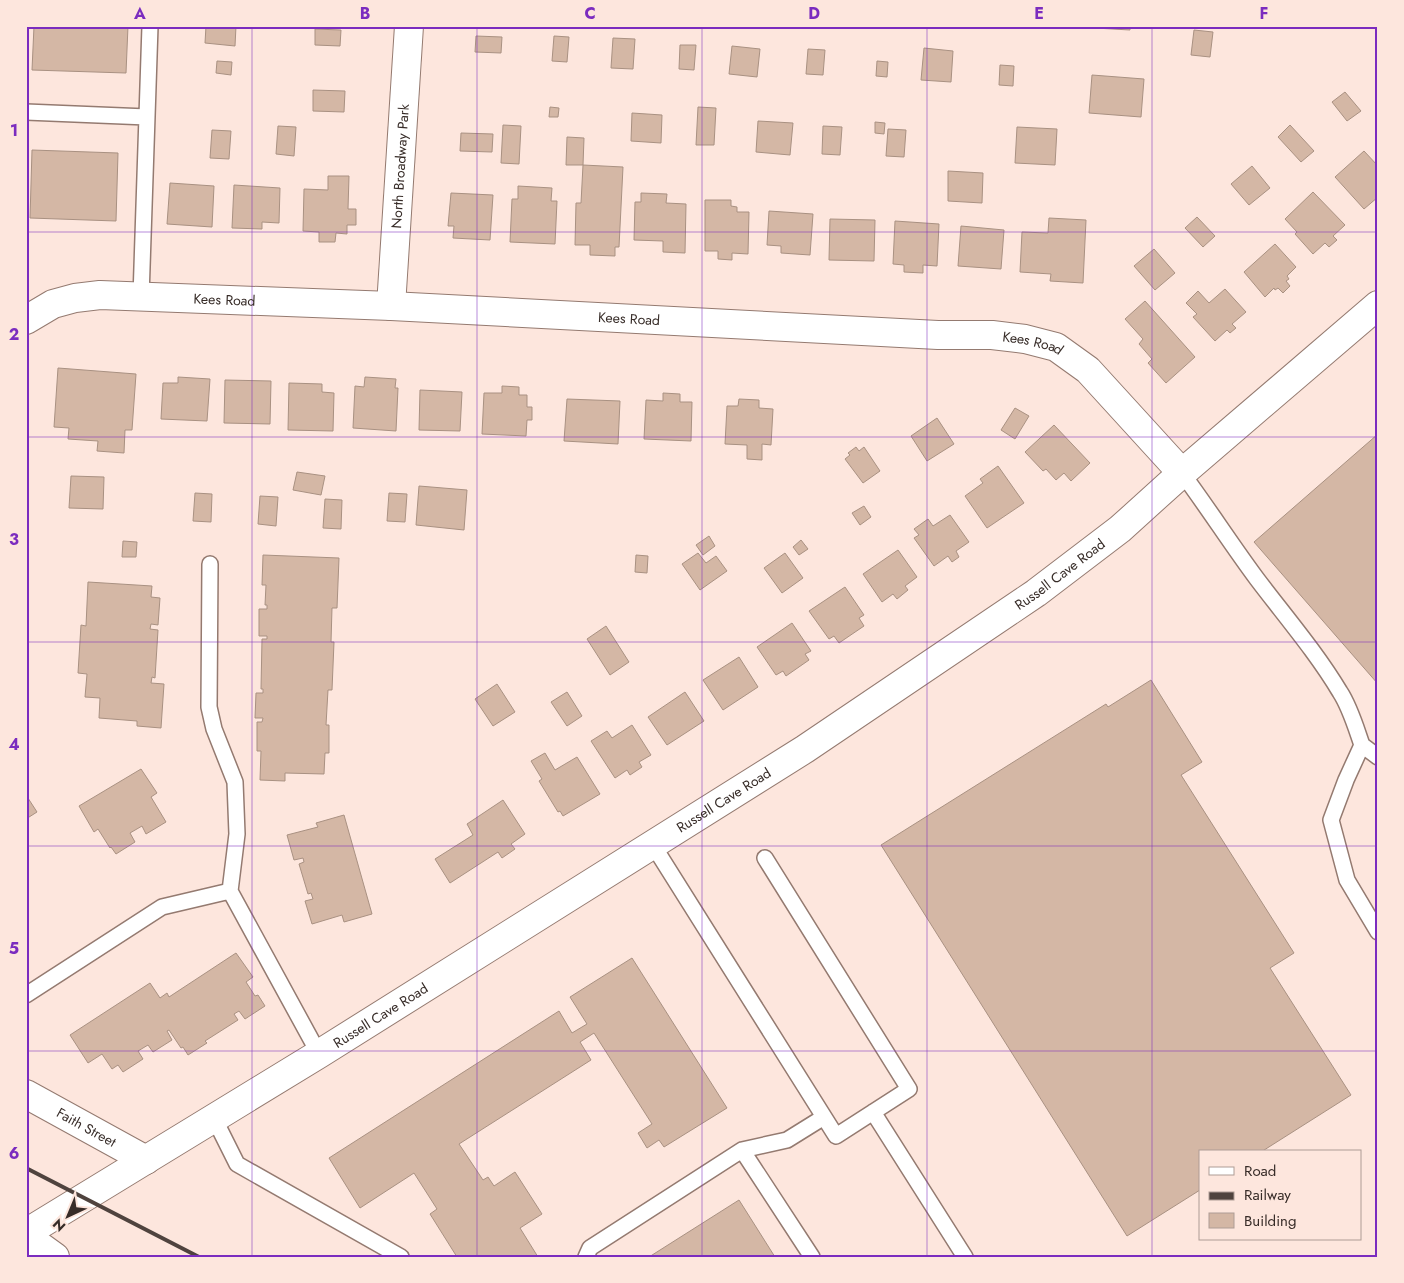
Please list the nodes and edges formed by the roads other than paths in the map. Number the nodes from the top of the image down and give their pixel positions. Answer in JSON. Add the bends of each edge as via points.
{"nodes":[{"id":1,"x":150,"y":26,"type":"edge"},
{"id":2,"x":409,"y":26,"type":"edge"},
{"id":3,"x":26,"y":112,"type":"edge"},
{"id":4,"x":147,"y":117,"type":"junction"},
{"id":5,"x":141,"y":297,"type":"junction"},
{"id":6,"x":1378,"y":305,"type":"edge"},
{"id":7,"x":391,"y":306,"type":"junction"},
{"id":8,"x":26,"y":320,"type":"edge"},
{"id":9,"x":1182,"y":473,"type":"junction"},
{"id":10,"x":210,"y":564,"type":"dead end"},
{"id":11,"x":1362,"y":745,"type":"junction"},
{"id":12,"x":1378,"y":757,"type":"edge"},
{"id":13,"x":653,"y":845,"type":"junction"},
{"id":14,"x":765,"y":858,"type":"dead end"},
{"id":15,"x":230,"y":891,"type":"junction"},
{"id":16,"x":1378,"y":932,"type":"edge"},
{"id":17,"x":26,"y":994,"type":"edge"},
{"id":18,"x":319,"y":1054,"type":"junction"},
{"id":19,"x":26,"y":1094,"type":"edge"},
{"id":20,"x":873,"y":1112,"type":"junction"},
{"id":21,"x":824,"y":1117,"type":"junction"},
{"id":22,"x":214,"y":1118,"type":"junction"},
{"id":23,"x":742,"y":1150,"type":"junction"},
{"id":24,"x":146,"y":1160,"type":"junction"},
{"id":25,"x":26,"y":1234,"type":"edge"},
{"id":26,"x":55,"y":1257,"type":"edge"},
{"id":27,"x":401,"y":1257,"type":"edge"},
{"id":28,"x":586,"y":1257,"type":"edge"},
{"id":29,"x":812,"y":1257,"type":"edge"},
{"id":30,"x":965,"y":1257,"type":"edge"}],
"edges":[{"from":1,"to":4,"type":"lane"},
{"from":2,"to":7,"type":"street","name":"North Broadway Park"},
{"from":3,"to":4,"type":"lane"},
{"from":4,"to":5,"type":"lane"},
{"from":5,"to":7,"type":"street","name":"Kees Road"},
{"from":5,"to":8,"type":"street","name":"Kees Road","via":[[100,295],[75,298],[53,304]]},
{"from":6,"to":9,"type":"street","name":"Russell Cave Road"},
{"from":7,"to":9,"type":"street","name":"Kees Road","via":[[1024,339],[1056,347],[1088,370]]},
{"from":9,"to":11,"type":"lane","via":[[1342,694]]},
{"from":9,"to":13,"type":"street","name":"Russell Cave Road","via":[[1120,529],[1036,593],[805,750]]},
{"from":10,"to":15,"type":"lane","via":[[209,707],[235,782],[237,834]]},
{"from":11,"to":12,"type":"lane"},
{"from":11,"to":16,"type":"lane","via":[[1331,820],[1347,880]]},
{"from":13,"to":18,"type":"street","name":"Russell Cave Road"},
{"from":13,"to":21,"type":"lane"},
{"from":14,"to":20,"type":"lane","via":[[909,1089]]},
{"from":15,"to":17,"type":"lane","via":[[162,907]]},
{"from":15,"to":18,"type":"lane"},
{"from":18,"to":22,"type":"street","name":"Russell Cave Road"},
{"from":19,"to":24,"type":"street","name":"Faith Street"},
{"from":20,"to":21,"type":"lane","via":[[836,1136]]},
{"from":20,"to":30,"type":"lane"},
{"from":21,"to":23,"type":"lane","via":[[787,1140]]},
{"from":22,"to":24,"type":"street","name":"Russell Cave Road"},
{"from":22,"to":27,"type":"lane","via":[[237,1164]]},
{"from":23,"to":28,"type":"lane","via":[[590,1248]]},
{"from":23,"to":29,"type":"lane"},
{"from":24,"to":25,"type":"street","name":"Russell Cave Road"},
{"from":25,"to":26,"type":"street"}]}
